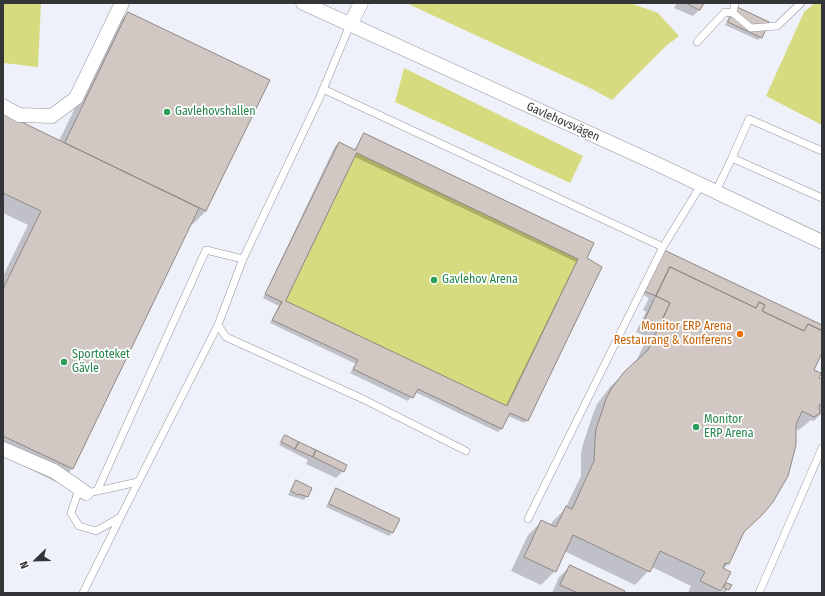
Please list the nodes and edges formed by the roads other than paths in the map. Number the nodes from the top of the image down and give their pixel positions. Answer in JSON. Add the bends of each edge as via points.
{"nodes":[{"id":1,"x":122,"y":3,"type":"edge"},
{"id":2,"x":303,"y":3,"type":"edge"},
{"id":3,"x":361,"y":3,"type":"edge"},
{"id":4,"x":735,"y":3,"type":"edge"},
{"id":5,"x":801,"y":3,"type":"edge"},
{"id":6,"x":734,"y":13,"type":"junction"},
{"id":7,"x":350,"y":25,"type":"junction"},
{"id":8,"x":697,"y":42,"type":"dead end"},
{"id":9,"x":323,"y":89,"type":"junction"},
{"id":10,"x":3,"y":106,"type":"edge"},
{"id":11,"x":822,"y":151,"type":"edge"},
{"id":12,"x":732,"y":158,"type":"junction"},
{"id":13,"x":701,"y":185,"type":"junction"},
{"id":14,"x":716,"y":191,"type":"junction"},
{"id":15,"x":822,"y":198,"type":"edge"},
{"id":16,"x":822,"y":242,"type":"edge"},
{"id":17,"x":664,"y":247,"type":"junction"},
{"id":18,"x":243,"y":259,"type":"junction"},
{"id":19,"x":218,"y":325,"type":"junction"},
{"id":20,"x":822,"y":448,"type":"edge"},
{"id":21,"x":3,"y":449,"type":"edge"},
{"id":22,"x":466,"y":451,"type":"dead end"},
{"id":23,"x":138,"y":482,"type":"junction"},
{"id":24,"x":91,"y":492,"type":"junction"},
{"id":25,"x":120,"y":518,"type":"junction"},
{"id":26,"x":528,"y":520,"type":"dead end"},
{"id":27,"x":83,"y":593,"type":"edge"},
{"id":28,"x":759,"y":593,"type":"edge"}],
"edges":[{"from":1,"to":10,"type":"street","via":[[76,98],[52,116],[19,115]]},
{"from":2,"to":7,"type":"street","name":"Gavlehovsvägen"},
{"from":3,"to":7,"type":"street"},
{"from":4,"to":6,"type":"lane"},
{"from":5,"to":6,"type":"lane","via":[[777,26],[751,28]]},
{"from":6,"to":8,"type":"lane","via":[[725,12]]},
{"from":7,"to":9,"type":"lane"},
{"from":7,"to":13,"type":"street","name":"Gavlehovsvägen"},
{"from":9,"to":17,"type":"lane"},
{"from":9,"to":18,"type":"lane"},
{"from":11,"to":12,"type":"lane","via":[[749,119]]},
{"from":12,"to":14,"type":"lane"},
{"from":12,"to":15,"type":"lane"},
{"from":13,"to":14,"type":"street","name":"Gavlehovsvägen"},
{"from":13,"to":17,"type":"lane"},
{"from":14,"to":16,"type":"street","name":"Gavlehovsvägen"},
{"from":17,"to":26,"type":"lane"},
{"from":18,"to":19,"type":"lane"},
{"from":18,"to":24,"type":"lane","via":[[206,250]]},
{"from":19,"to":22,"type":"lane","via":[[226,337],[363,399]]},
{"from":19,"to":23,"type":"lane"},
{"from":20,"to":28,"type":"lane"},
{"from":21,"to":24,"type":"street","via":[[54,471]]},
{"from":23,"to":24,"type":"lane"},
{"from":23,"to":25,"type":"lane"},
{"from":24,"to":25,"type":"lane","via":[[77,495],[71,513],[79,526],[96,531]]},
{"from":25,"to":27,"type":"lane"}]}
